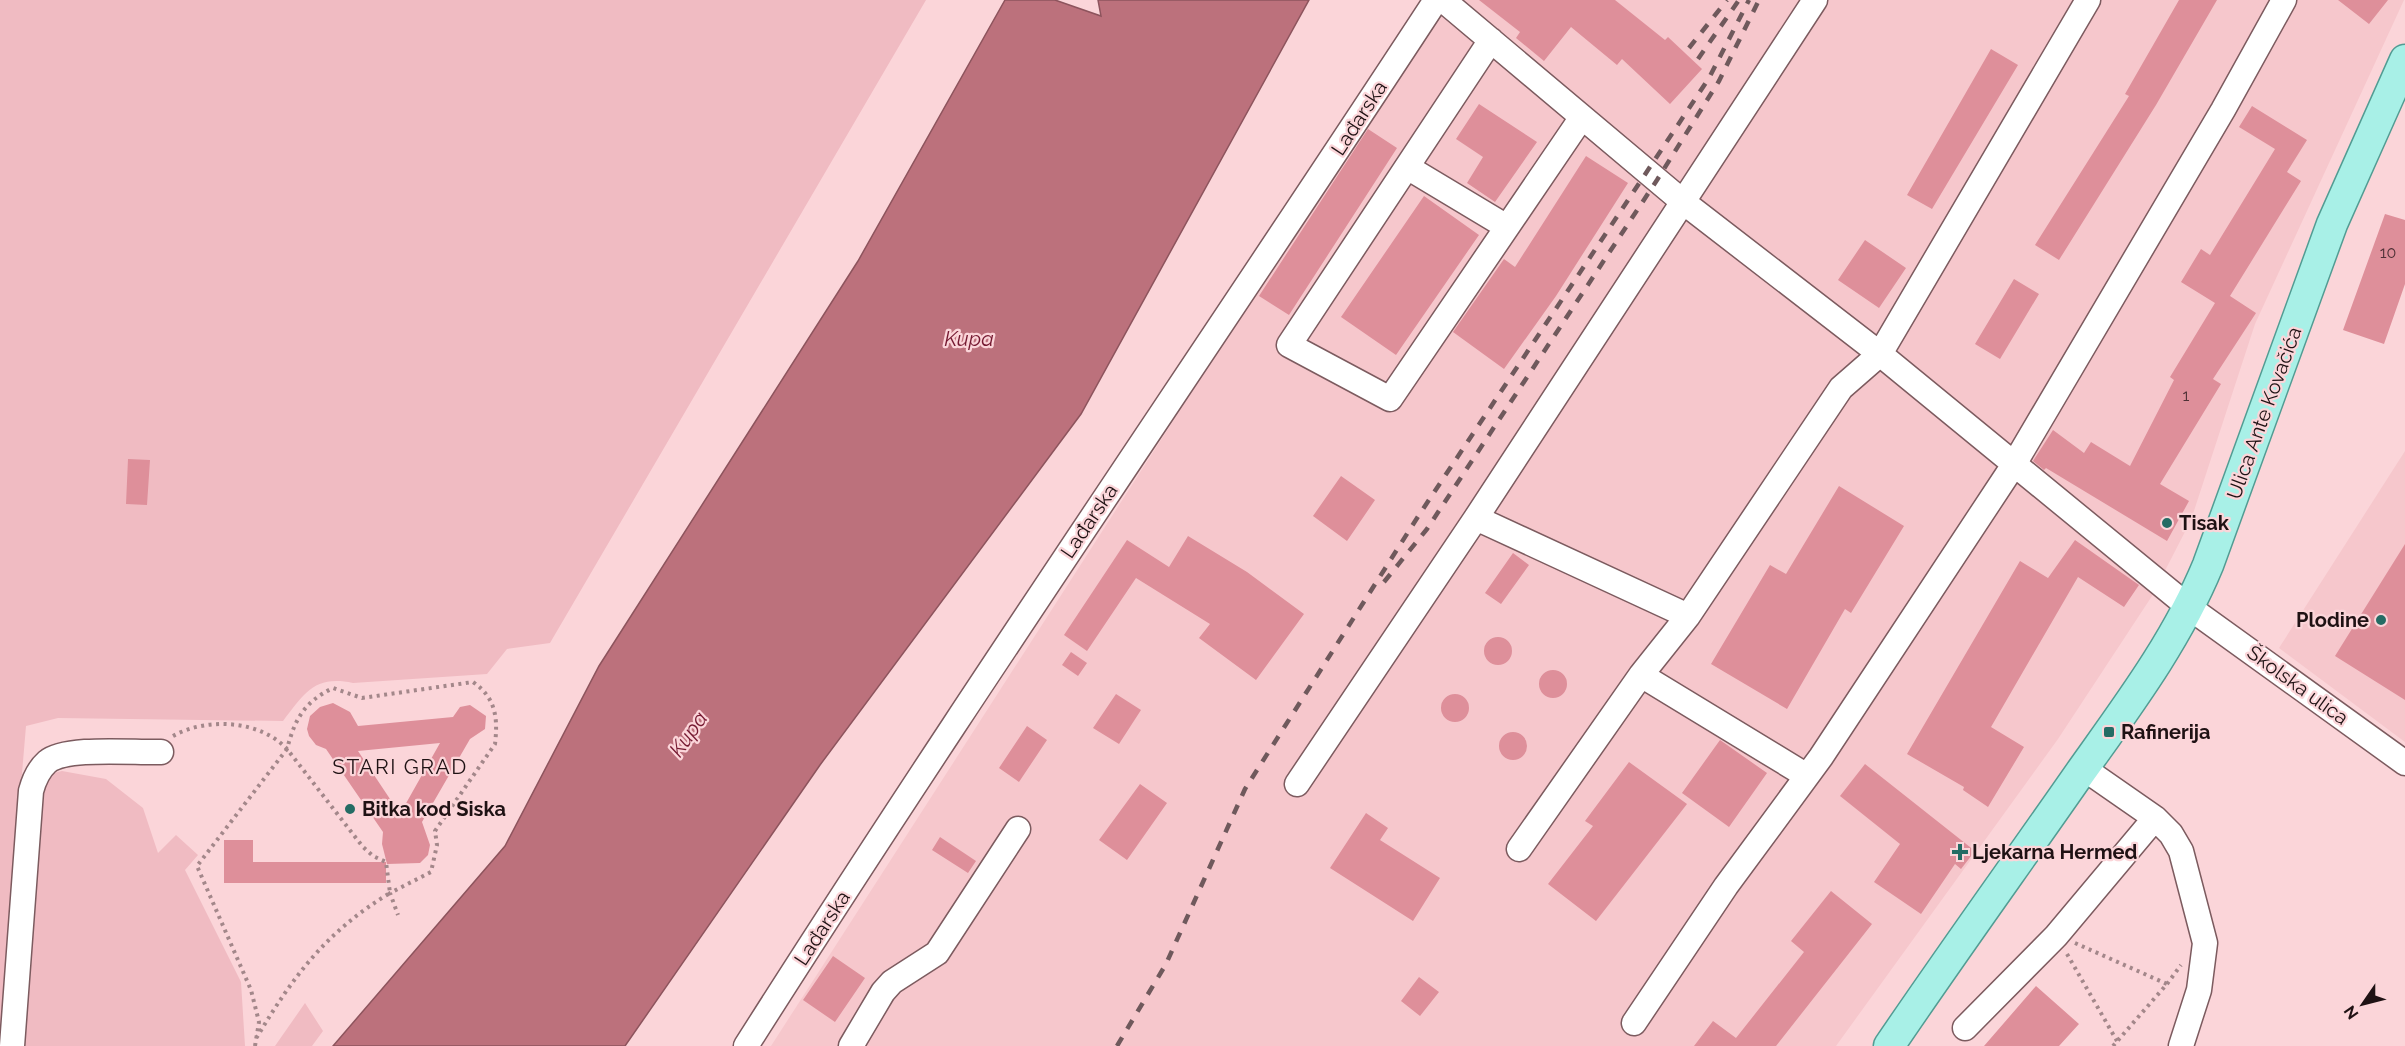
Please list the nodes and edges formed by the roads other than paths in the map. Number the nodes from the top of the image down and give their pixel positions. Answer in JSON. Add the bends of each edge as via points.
{"nodes":[{"id":1,"x":1436,"y":0,"type":"edge"},
{"id":2,"x":1443,"y":0,"type":"edge"},
{"id":3,"x":1815,"y":0,"type":"edge"},
{"id":4,"x":2088,"y":0,"type":"edge"},
{"id":5,"x":2284,"y":0,"type":"edge"},
{"id":6,"x":1491,"y":40,"type":"junction"},
{"id":7,"x":2405,"y":60,"type":"edge"},
{"id":8,"x":1582,"y":117,"type":"junction"},
{"id":9,"x":1407,"y":167,"type":"junction"},
{"id":10,"x":1682,"y":201,"type":"junction"},
{"id":11,"x":1507,"y":226,"type":"junction"},
{"id":12,"x":1880,"y":354,"type":"junction"},
{"id":13,"x":2013,"y":466,"type":"junction"},
{"id":14,"x":1476,"y":518,"type":"junction"},
{"id":15,"x":2190,"y":608,"type":"junction"},
{"id":16,"x":1688,"y":616,"type":"junction"},
{"id":17,"x":1641,"y":675,"type":"junction"},
{"id":18,"x":161,"y":752,"type":"road end"},
{"id":19,"x":2405,"y":763,"type":"edge"},
{"id":20,"x":2084,"y":768,"type":"junction"},
{"id":21,"x":1807,"y":776,"type":"junction"},
{"id":22,"x":1297,"y":784,"type":"dead end"},
{"id":23,"x":2155,"y":818,"type":"junction"},
{"id":24,"x":1018,"y":829,"type":"dead end"},
{"id":25,"x":1519,"y":849,"type":"dead end"},
{"id":26,"x":1634,"y":1023,"type":"dead end"},
{"id":27,"x":1965,"y":1028,"type":"dead end"},
{"id":28,"x":12,"y":1046,"type":"edge"},
{"id":29,"x":746,"y":1046,"type":"edge"},
{"id":30,"x":851,"y":1046,"type":"edge"},
{"id":31,"x":1889,"y":1046,"type":"edge"},
{"id":32,"x":2181,"y":1046,"type":"edge"}],
"edges":[{"from":1,"to":29,"type":"street","name":"Lađarska","via":[[1237,304],[1057,568]]},
{"from":2,"to":6,"type":"street","name":"Školska ulica"},
{"from":3,"to":10,"type":"street"},
{"from":4,"to":12,"type":"street"},
{"from":5,"to":13,"type":"street"},
{"from":6,"to":8,"type":"street","name":"Školska ulica"},
{"from":6,"to":9,"type":"street"},
{"from":7,"to":15,"type":"main road","name":"Ulica Ante Kovačića","via":[[2332,224]]},
{"from":8,"to":10,"type":"street","name":"Školska ulica"},
{"from":8,"to":11,"type":"street"},
{"from":9,"to":11,"type":"street"},
{"from":9,"to":11,"type":"street","via":[[1289,345],[1390,399]]},
{"from":10,"to":12,"type":"street","name":"Školska ulica"},
{"from":10,"to":14,"type":"street"},
{"from":12,"to":13,"type":"street","name":"Školska ulica"},
{"from":12,"to":16,"type":"street","via":[[1841,388]]},
{"from":13,"to":15,"type":"street","name":"Školska ulica"},
{"from":13,"to":21,"type":"street"},
{"from":14,"to":16,"type":"street"},
{"from":14,"to":22,"type":"street"},
{"from":15,"to":19,"type":"street","name":"Školska ulica"},
{"from":15,"to":20,"type":"main road","name":"Ulica Ante Kovačića","via":[[2174,638]]},
{"from":16,"to":17,"type":"street"},
{"from":17,"to":21,"type":"street"},
{"from":17,"to":25,"type":"street"},
{"from":18,"to":28,"type":"street","via":[[62,754],[47,762],[36,775],[31,790]]},
{"from":20,"to":23,"type":"street"},
{"from":20,"to":31,"type":"main road","name":"Ulica Ante Kovačića"},
{"from":21,"to":26,"type":"street","via":[[1726,886]]},
{"from":23,"to":27,"type":"street","via":[[2056,936]]},
{"from":23,"to":32,"type":"street","via":[[2181,851],[2205,943],[2199,990]]},
{"from":24,"to":30,"type":"street","via":[[938,953],[892,982]]}]}
